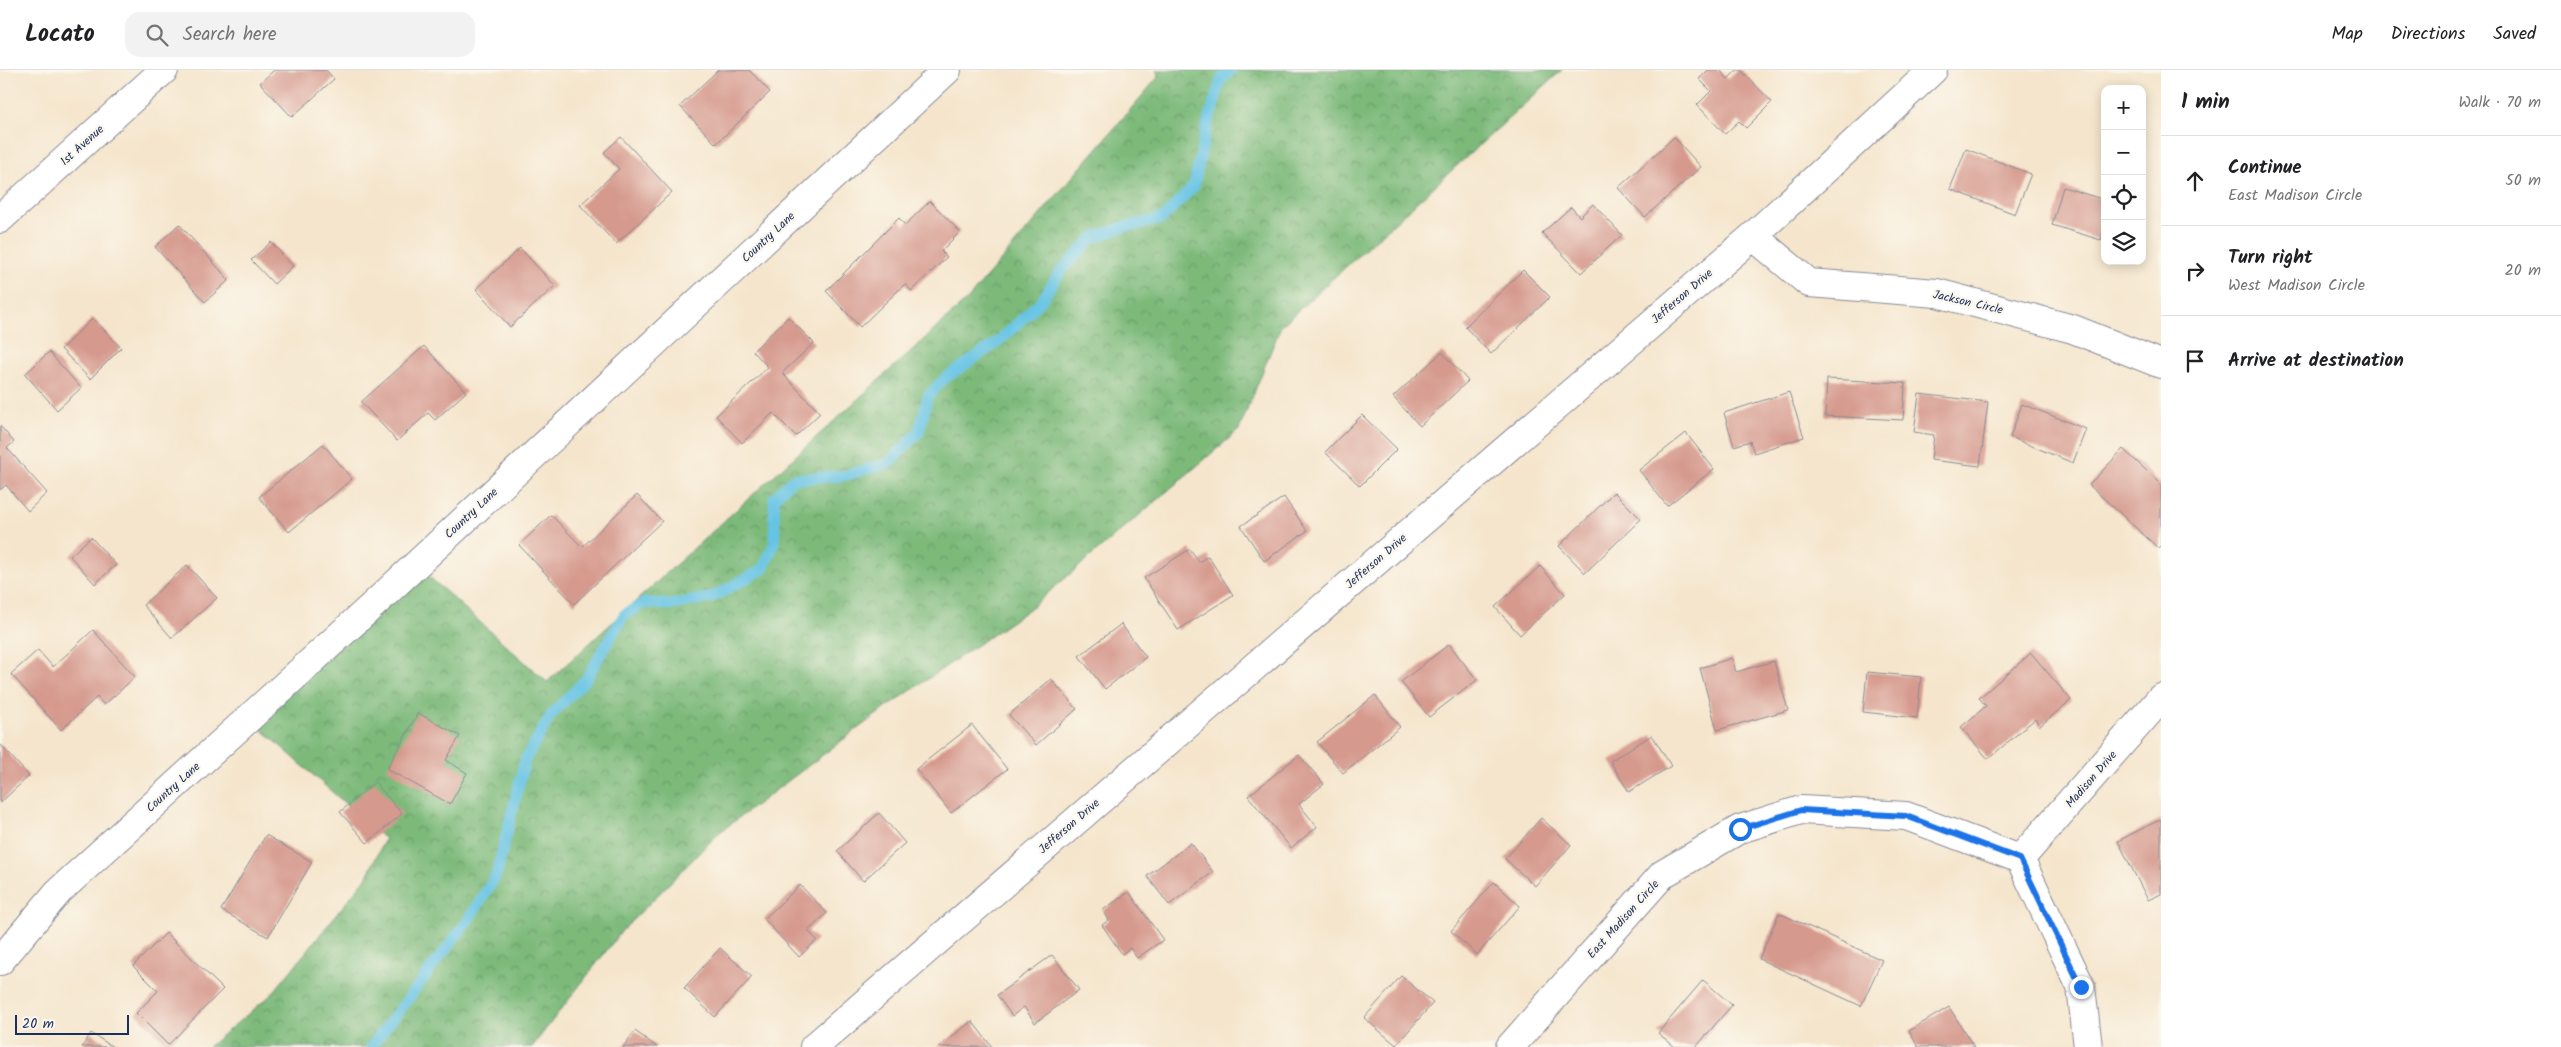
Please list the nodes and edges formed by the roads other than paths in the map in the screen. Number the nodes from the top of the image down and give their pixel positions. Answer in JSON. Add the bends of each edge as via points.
{"nodes":[{"id":1,"x":164,"y":70,"type":"edge"},
{"id":2,"x":948,"y":70,"type":"edge"},
{"id":3,"x":1933,"y":70,"type":"edge"},
{"id":4,"x":0,"y":219,"type":"edge"},
{"id":5,"x":1753,"y":236,"type":"junction"},
{"id":6,"x":2161,"y":364,"type":"edge"},
{"id":7,"x":2161,"y":698,"type":"edge"},
{"id":8,"x":2020,"y":859,"type":"junction"},
{"id":9,"x":0,"y":961,"type":"edge"},
{"id":10,"x":814,"y":1047,"type":"edge"},
{"id":11,"x":1510,"y":1047,"type":"edge"},
{"id":12,"x":2088,"y":1047,"type":"edge"}],
"edges":[{"from":1,"to":4,"type":"street","name":"1st Avenue"},
{"from":2,"to":9,"type":"street","name":"Country Lane","via":[[372,606],[58,892]]},
{"from":3,"to":5,"type":"street","name":"Jefferson Drive"},
{"from":5,"to":6,"type":"street","name":"Jackson Circle","via":[[1809,283],[1937,293],[2073,329]]},
{"from":5,"to":10,"type":"street","name":"Jefferson Drive"},
{"from":7,"to":8,"type":"street","name":"Madison Drive"},
{"from":8,"to":11,"type":"street","name":"East Madison Circle","via":[[1906,816],[1801,810],[1740,829],[1663,874]]},
{"from":8,"to":12,"type":"street","via":[[2081,987]]}]}
